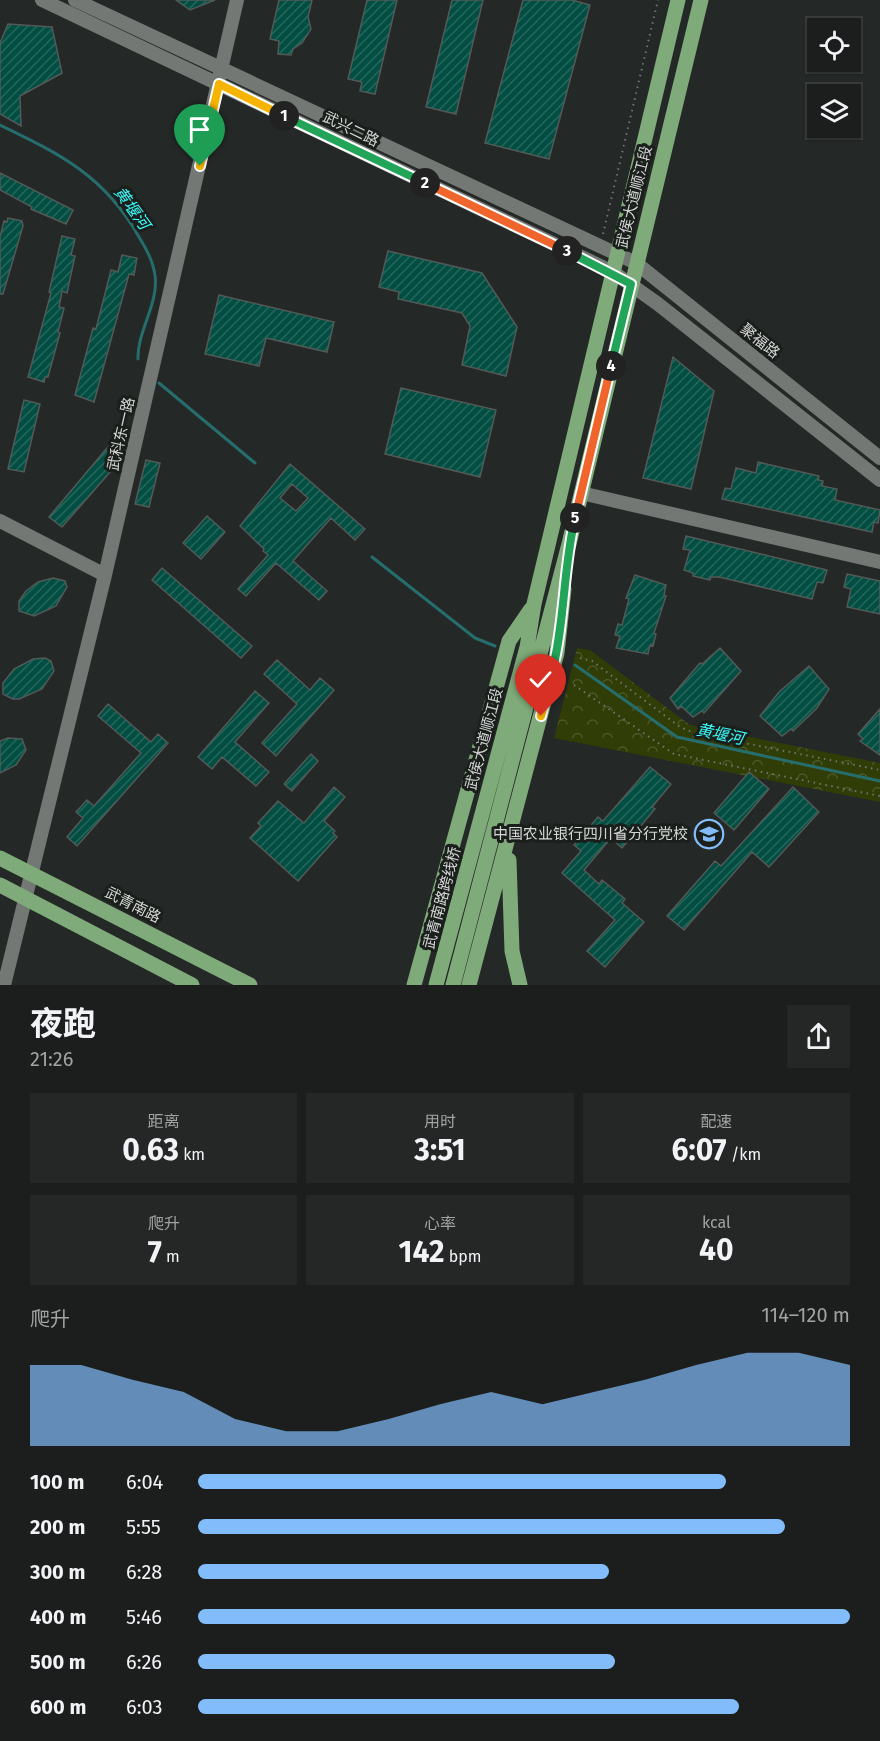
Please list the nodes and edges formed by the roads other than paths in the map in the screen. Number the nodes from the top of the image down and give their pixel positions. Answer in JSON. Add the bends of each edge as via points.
{"nodes":[{"id":1,"x":42,"y":0,"type":"edge"},
{"id":2,"x":75,"y":0,"type":"edge"},
{"id":3,"x":237,"y":0,"type":"edge"},
{"id":4,"x":678,"y":0,"type":"edge"},
{"id":5,"x":700,"y":0,"type":"edge"},
{"id":6,"x":221,"y":69,"type":"junction"},
{"id":7,"x":219,"y":84,"type":"junction"},
{"id":8,"x":644,"y":142,"type":"junction"},
{"id":9,"x":665,"y":145,"type":"junction"},
{"id":10,"x":618,"y":254,"type":"junction"},
{"id":11,"x":636,"y":263,"type":"junction"},
{"id":12,"x":613,"y":272,"type":"junction"},
{"id":13,"x":631,"y":284,"type":"junction"},
{"id":14,"x":880,"y":458,"type":"edge"},
{"id":15,"x":880,"y":480,"type":"edge"},
{"id":16,"x":581,"y":493,"type":"junction"},
{"id":17,"x":0,"y":522,"type":"edge"},
{"id":18,"x":569,"y":544,"type":"junction"},
{"id":19,"x":880,"y":561,"type":"edge"},
{"id":20,"x":105,"y":575,"type":"junction"},
{"id":21,"x":534,"y":604,"type":"junction"},
{"id":22,"x":489,"y":821,"type":"junction"},
{"id":23,"x":508,"y":843,"type":"junction"},
{"id":24,"x":0,"y":858,"type":"edge"},
{"id":25,"x":32,"y":874,"type":"junction"},
{"id":26,"x":0,"y":885,"type":"edge"},
{"id":27,"x":26,"y":897,"type":"junction"},
{"id":28,"x":3,"y":985,"type":"edge"},
{"id":29,"x":192,"y":985,"type":"edge"},
{"id":30,"x":250,"y":985,"type":"edge"},
{"id":31,"x":414,"y":985,"type":"edge"},
{"id":32,"x":436,"y":985,"type":"edge"},
{"id":33,"x":453,"y":985,"type":"edge"},
{"id":34,"x":469,"y":985,"type":"edge"},
{"id":35,"x":520,"y":985,"type":"edge"}],
"edges":[{"from":1,"to":7,"type":"street","name":"武兴二路"},
{"from":2,"to":6,"type":"street","name":"聚福路"},
{"from":3,"to":6,"type":"street","name":"武科东一路"},
{"from":4,"to":8,"type":"main road","name":"武侯大道顺江段"},
{"from":5,"to":9,"type":"main road","name":"武侯大道顺江段"},
{"from":6,"to":7,"type":"street","name":"武科东一路"},
{"from":6,"to":10,"type":"street","name":"聚福路"},
{"from":7,"to":12,"type":"street","name":"武兴二路"},
{"from":7,"to":20,"type":"street","name":"武科东一路"},
{"from":8,"to":9,"type":"main road"},
{"from":8,"to":10,"type":"main road","name":"武侯大道顺江段"},
{"from":9,"to":11,"type":"main road","name":"武侯大道顺江段"},
{"from":10,"to":11,"type":"street","name":"聚福路"},
{"from":10,"to":12,"type":"main road","name":"武侯大道顺江段"},
{"from":11,"to":13,"type":"main road","name":"武侯大道顺江段"},
{"from":11,"to":14,"type":"street","name":"聚福路"},
{"from":12,"to":13,"type":"street","name":"武兴二路"},
{"from":12,"to":21,"type":"main road","name":"武侯大道顺江段"},
{"from":13,"to":15,"type":"street","name":"武兴二路"},
{"from":13,"to":16,"type":"main road","name":"武侯大道顺江段"},
{"from":16,"to":18,"type":"main road","name":"武侯大道顺江段"},
{"from":16,"to":19,"type":"street"},
{"from":17,"to":20,"type":"street"},
{"from":18,"to":22,"type":"main road","name":"武侯大道顺江段"},
{"from":18,"to":23,"type":"main road","via":[[557,653]]},
{"from":20,"to":25,"type":"street","name":"武科东一路"},
{"from":21,"to":22,"type":"main road","name":"武侯大道顺江段"},
{"from":21,"to":31,"type":"main road","via":[[509,641]]},
{"from":22,"to":32,"type":"main road","name":"武青南路跨线桥"},
{"from":22,"to":33,"type":"main road"},
{"from":23,"to":34,"type":"main road"},
{"from":23,"to":35,"type":"main road","via":[[512,951]]},
{"from":24,"to":25,"type":"main road","name":"武青南路"},
{"from":25,"to":27,"type":"street","name":"武科东一路"},
{"from":25,"to":30,"type":"main road","name":"武青南路"},
{"from":26,"to":27,"type":"main road"},
{"from":27,"to":28,"type":"street","name":"武科东一路"},
{"from":27,"to":29,"type":"main road"}]}
